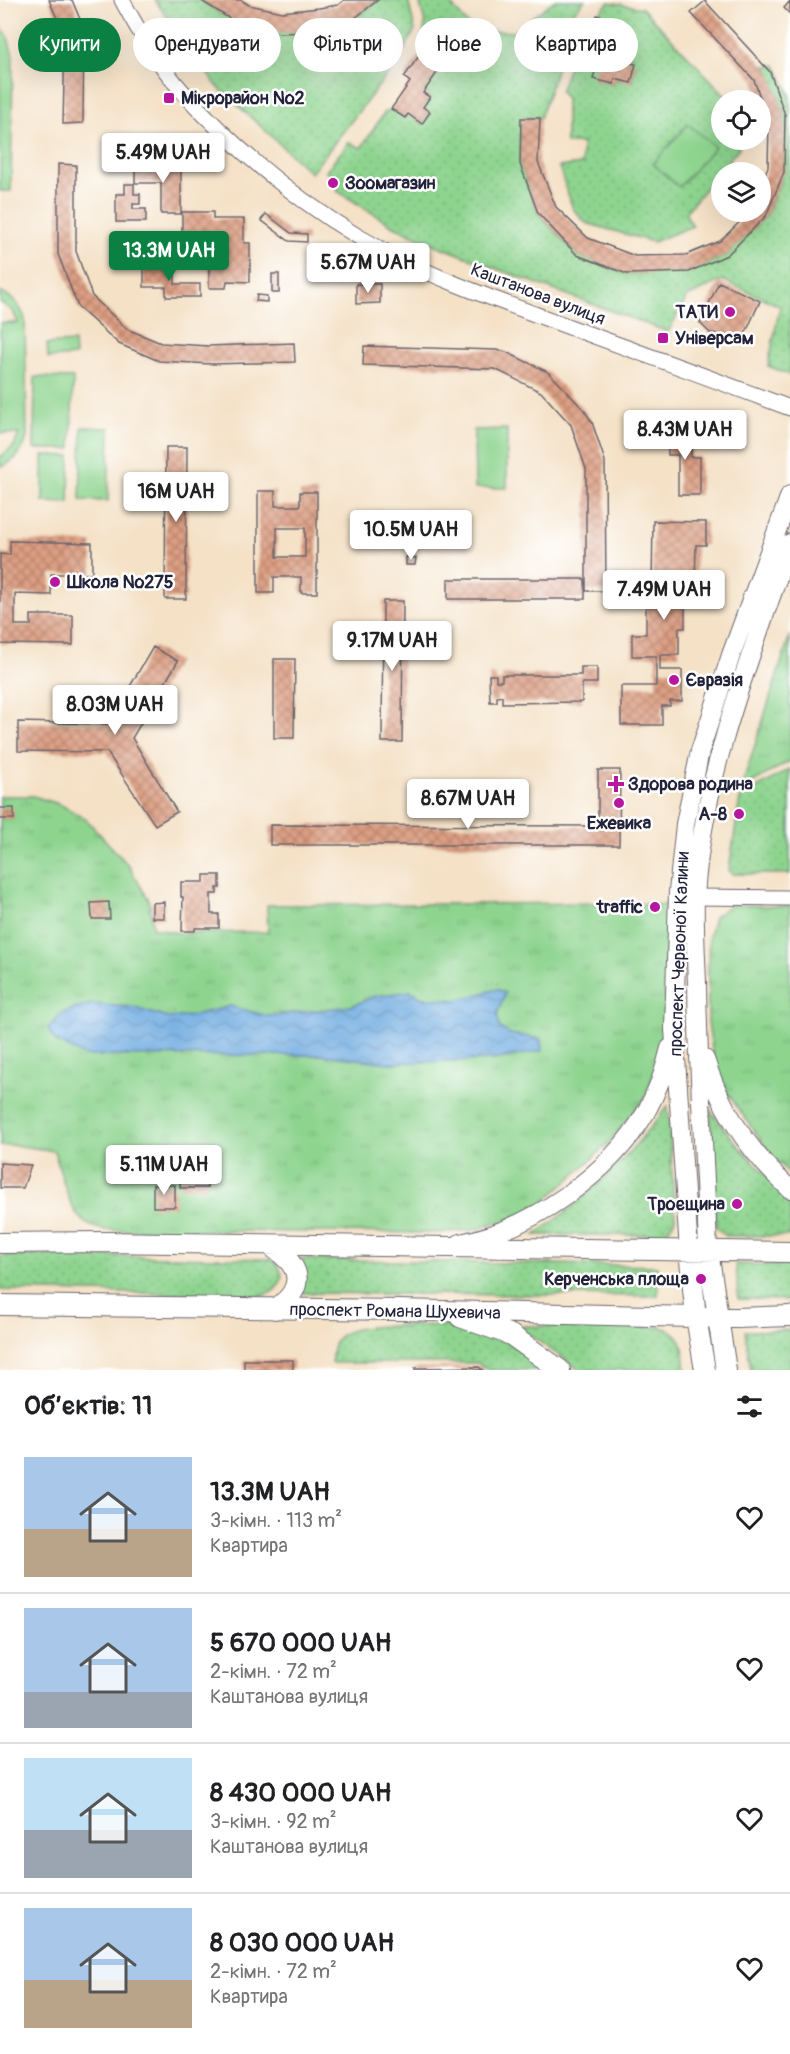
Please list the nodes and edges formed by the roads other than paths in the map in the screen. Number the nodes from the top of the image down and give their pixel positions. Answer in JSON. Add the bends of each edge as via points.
{"nodes":[{"id":1,"x":122,"y":0,"type":"edge"},
{"id":2,"x":790,"y":408,"type":"edge"},
{"id":3,"x":790,"y":495,"type":"edge"},
{"id":4,"x":790,"y":543,"type":"edge"},
{"id":5,"x":695,"y":897,"type":"junction"},
{"id":6,"x":790,"y":898,"type":"edge"},
{"id":7,"x":674,"y":1029,"type":"junction"},
{"id":8,"x":698,"y":1034,"type":"junction"},
{"id":9,"x":790,"y":1189,"type":"edge"},
{"id":10,"x":0,"y":1243,"type":"edge"},
{"id":11,"x":270,"y":1245,"type":"junction"},
{"id":12,"x":437,"y":1248,"type":"junction"},
{"id":13,"x":698,"y":1251,"type":"junction"},
{"id":14,"x":790,"y":1252,"type":"edge"},
{"id":15,"x":0,"y":1305,"type":"edge"},
{"id":16,"x":35,"y":1305,"type":"junction"},
{"id":17,"x":275,"y":1309,"type":"junction"},
{"id":18,"x":440,"y":1311,"type":"junction"},
{"id":19,"x":0,"y":1315,"type":"edge"},
{"id":20,"x":790,"y":1316,"type":"edge"},
{"id":21,"x":696,"y":1317,"type":"junction"},
{"id":22,"x":717,"y":1317,"type":"junction"},
{"id":23,"x":560,"y":1370,"type":"edge"},
{"id":24,"x":705,"y":1370,"type":"edge"},
{"id":25,"x":726,"y":1370,"type":"edge"}],
"edges":[{"from":1,"to":2,"type":"street","name":"Каштанова вулиця","via":[[155,56],[222,132],[299,198],[347,229],[456,284]]},
{"from":3,"to":7,"type":"main road","name":"проспект Червоної Калини","via":[[745,615],[698,761],[680,870]]},
{"from":4,"to":5,"type":"main road","name":"проспект Червоної Калини","via":[[721,749]]},
{"from":5,"to":6,"type":"street"},
{"from":5,"to":8,"type":"main road","name":"проспект Червоної Калини"},
{"from":7,"to":12,"type":"main road","via":[[665,1067],[645,1113],[594,1174],[528,1220],[478,1240]]},
{"from":7,"to":13,"type":"main road","name":"проспект Червоної Калини"},
{"from":8,"to":9,"type":"main road","via":[[729,1116],[757,1155]]},
{"from":8,"to":13,"type":"main road","name":"проспект Червоної Калини"},
{"from":10,"to":11,"type":"main road"},
{"from":11,"to":12,"type":"main road"},
{"from":11,"to":17,"type":"main road","via":[[292,1265],[297,1282],[291,1297]]},
{"from":12,"to":13,"type":"main road"},
{"from":13,"to":14,"type":"main road"},
{"from":13,"to":21,"type":"main road"},
{"from":13,"to":22,"type":"main road"},
{"from":15,"to":16,"type":"main road","name":"проспект Романа Шухевича"},
{"from":16,"to":17,"type":"main road","name":"проспект Романа Шухевича"},
{"from":16,"to":19,"type":"street"},
{"from":17,"to":18,"type":"main road","name":"проспект Романа Шухевича"},
{"from":18,"to":21,"type":"main road","name":"проспект Романа Шухевича"},
{"from":18,"to":23,"type":"main road","via":[[511,1335]]},
{"from":20,"to":22,"type":"main road","name":"проспект Романа Шухевича"},
{"from":21,"to":22,"type":"main road","name":"проспект Романа Шухевича"},
{"from":21,"to":24,"type":"main road"},
{"from":22,"to":25,"type":"main road"}]}
